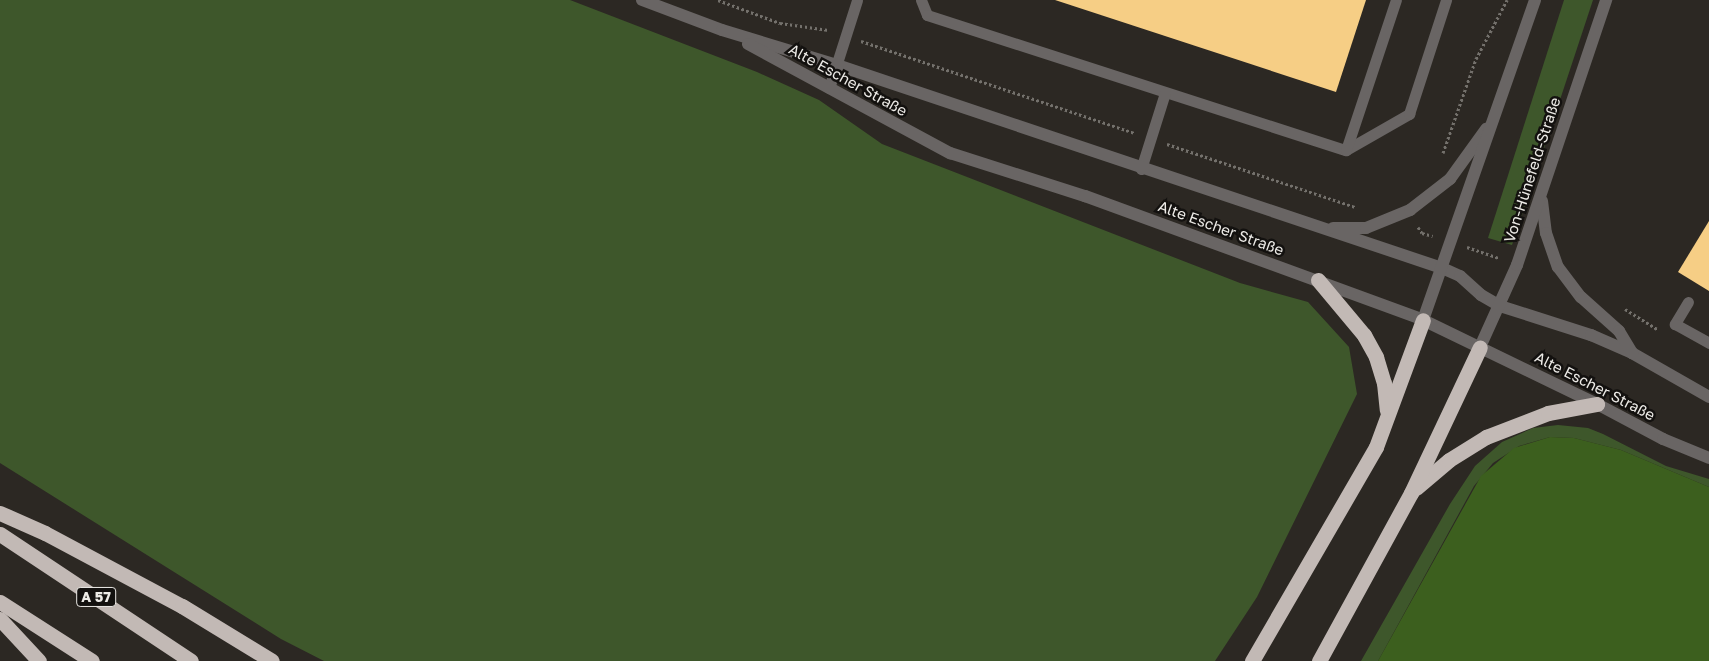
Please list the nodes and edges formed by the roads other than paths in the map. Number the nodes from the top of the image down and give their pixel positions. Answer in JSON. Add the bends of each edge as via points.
{"nodes":[{"id":1,"x":642,"y":0,"type":"edge"},
{"id":2,"x":857,"y":0,"type":"edge"},
{"id":3,"x":921,"y":0,"type":"edge"},
{"id":4,"x":1396,"y":0,"type":"edge"},
{"id":5,"x":1446,"y":0,"type":"edge"},
{"id":6,"x":1535,"y":0,"type":"edge"},
{"id":7,"x":1606,"y":0,"type":"edge"},
{"id":8,"x":722,"y":30,"type":"junction"},
{"id":9,"x":837,"y":65,"type":"junction"},
{"id":10,"x":829,"y":88,"type":"junction"},
{"id":11,"x":1165,"y":92,"type":"junction"},
{"id":12,"x":1498,"y":105,"type":"junction"},
{"id":13,"x":1346,"y":150,"type":"junction"},
{"id":14,"x":1142,"y":168,"type":"junction"},
{"id":15,"x":1542,"y":196,"type":"junction"},
{"id":16,"x":1323,"y":228,"type":"junction"},
{"id":17,"x":1442,"y":268,"type":"junction"},
{"id":18,"x":1318,"y":280,"type":"junction"},
{"id":19,"x":1688,"y":302,"type":"dead end"},
{"id":20,"x":1500,"y":306,"type":"junction"},
{"id":21,"x":1423,"y":320,"type":"junction"},
{"id":22,"x":1709,"y":342,"type":"edge"},
{"id":23,"x":1480,"y":347,"type":"junction"},
{"id":24,"x":1632,"y":353,"type":"junction"},
{"id":25,"x":1709,"y":397,"type":"edge"},
{"id":26,"x":1597,"y":404,"type":"junction"},
{"id":27,"x":1387,"y":415,"type":"junction"},
{"id":28,"x":1709,"y":458,"type":"edge"},
{"id":29,"x":1411,"y":492,"type":"junction"},
{"id":30,"x":0,"y":513,"type":"edge"},
{"id":31,"x":0,"y":534,"type":"edge"},
{"id":32,"x":0,"y":602,"type":"edge"},
{"id":33,"x":0,"y":619,"type":"edge"},
{"id":34,"x":39,"y":661,"type":"edge"},
{"id":35,"x":92,"y":661,"type":"edge"},
{"id":36,"x":192,"y":661,"type":"edge"},
{"id":37,"x":272,"y":661,"type":"edge"},
{"id":38,"x":1252,"y":661,"type":"edge"},
{"id":39,"x":1319,"y":661,"type":"edge"}],
"edges":[{"from":1,"to":8,"type":"street","name":"Alte Escher Straße"},
{"from":2,"to":9,"type":"lane"},
{"from":3,"to":11,"type":"lane","via":[[927,15]]},
{"from":4,"to":13,"type":"lane"},
{"from":5,"to":13,"type":"lane","via":[[1409,114]]},
{"from":6,"to":12,"type":"street"},
{"from":7,"to":15,"type":"street","name":"Von-Hünefeld-Straße"},
{"from":8,"to":9,"type":"street","name":"Alte Escher Straße"},
{"from":8,"to":10,"type":"street","name":"Alte Escher Straße"},
{"from":9,"to":10,"type":"lane"},
{"from":9,"to":14,"type":"street","name":"Alte Escher Straße"},
{"from":10,"to":18,"type":"street","name":"Alte Escher Straße","via":[[950,153],[1085,196]]},
{"from":11,"to":13,"type":"lane"},
{"from":11,"to":14,"type":"lane"},
{"from":12,"to":16,"type":"street","via":[[1484,132],[1450,179],[1410,210],[1366,228]]},
{"from":12,"to":17,"type":"street"},
{"from":14,"to":16,"type":"street","name":"Alte Escher Straße"},
{"from":15,"to":20,"type":"street","name":"Von-Hünefeld-Straße"},
{"from":15,"to":24,"type":"street","via":[[1546,233],[1558,267],[1581,297],[1619,331]]},
{"from":16,"to":17,"type":"street","name":"Alte Escher Straße"},
{"from":17,"to":20,"type":"street","name":"Alte Escher Straße","via":[[1460,276],[1481,295]]},
{"from":17,"to":21,"type":"street"},
{"from":18,"to":21,"type":"street","name":"Alte Escher Straße"},
{"from":18,"to":27,"type":"highway","via":[[1364,336],[1376,357],[1384,383]]},
{"from":19,"to":22,"type":"lane","via":[[1675,324]]},
{"from":20,"to":23,"type":"street","name":"Von-Hünefeld-Straße"},
{"from":20,"to":24,"type":"street","name":"Alte Escher Straße","via":[[1591,335]]},
{"from":21,"to":23,"type":"street","name":"Alte Escher Straße"},
{"from":21,"to":27,"type":"highway"},
{"from":23,"to":26,"type":"street","name":"Alte Escher Straße"},
{"from":23,"to":29,"type":"highway"},
{"from":24,"to":25,"type":"street","name":"Alte Escher Straße"},
{"from":26,"to":28,"type":"street","name":"Alte Escher Straße","via":[[1663,439]]},
{"from":26,"to":29,"type":"highway","via":[[1548,413],[1486,437],[1449,460]]},
{"from":27,"to":38,"type":"highway","via":[[1360,478]]},
{"from":29,"to":39,"type":"highway"},
{"from":30,"to":37,"type":"highway","via":[[45,533],[182,606]]},
{"from":31,"to":36,"type":"highway","number":"A 57"},
{"from":32,"to":35,"type":"highway"},
{"from":33,"to":34,"type":"highway"}]}
